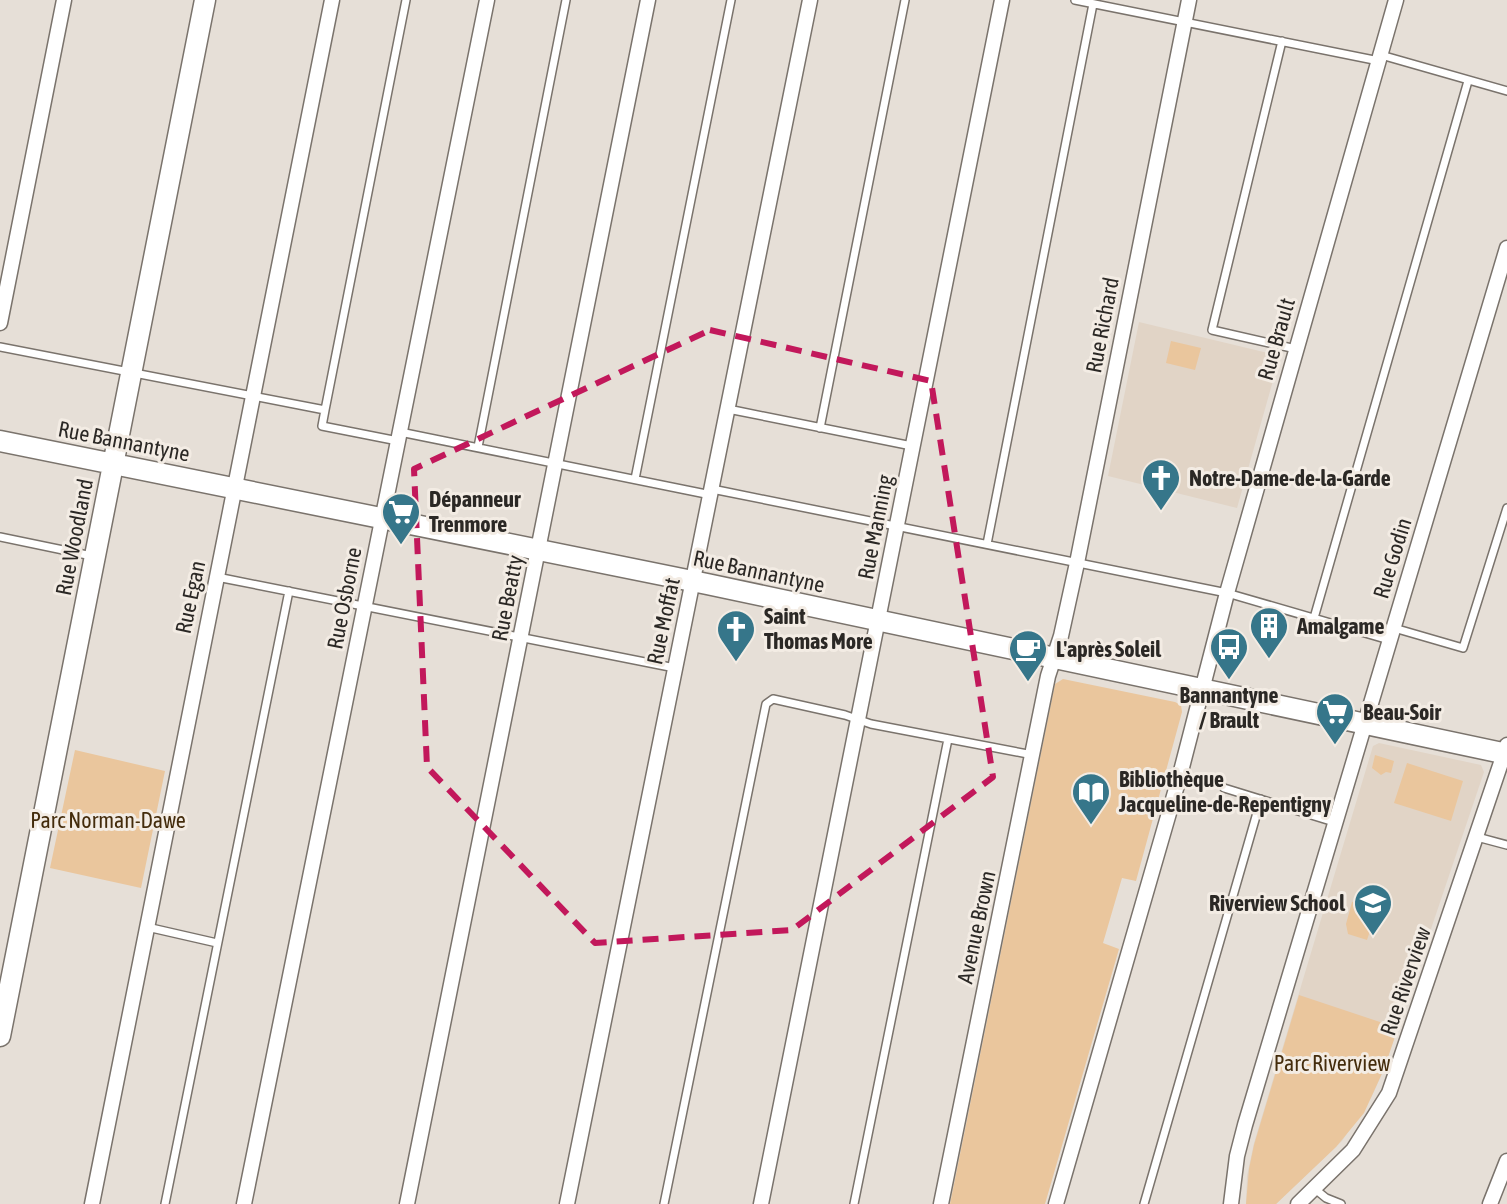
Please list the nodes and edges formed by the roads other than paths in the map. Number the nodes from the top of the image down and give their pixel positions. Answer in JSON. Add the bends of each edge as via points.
{"nodes":[{"id":1,"x":64,"y":0,"type":"edge"},
{"id":2,"x":205,"y":0,"type":"edge"},
{"id":3,"x":332,"y":0,"type":"edge"},
{"id":4,"x":406,"y":0,"type":"edge"},
{"id":5,"x":487,"y":0,"type":"edge"},
{"id":6,"x":566,"y":0,"type":"edge"},
{"id":7,"x":648,"y":0,"type":"edge"},
{"id":8,"x":731,"y":0,"type":"edge"},
{"id":9,"x":810,"y":0,"type":"edge"},
{"id":10,"x":905,"y":0,"type":"edge"},
{"id":11,"x":1002,"y":0,"type":"edge"},
{"id":12,"x":1075,"y":0,"type":"edge"},
{"id":13,"x":1189,"y":0,"type":"edge"},
{"id":14,"x":1396,"y":0,"type":"edge"},
{"id":15,"x":1093,"y":4,"type":"junction"},
{"id":16,"x":1185,"y":22,"type":"junction"},
{"id":17,"x":1282,"y":41,"type":"junction"},
{"id":18,"x":1380,"y":58,"type":"junction"},
{"id":19,"x":1468,"y":81,"type":"junction"},
{"id":20,"x":1507,"y":91,"type":"edge"},
{"id":21,"x":1507,"y":248,"type":"edge"},
{"id":22,"x":0,"y":323,"type":"edge"},
{"id":23,"x":0,"y":347,"type":"edge"},
{"id":24,"x":1296,"y":349,"type":"junction"},
{"id":25,"x":131,"y":373,"type":"junction"},
{"id":26,"x":253,"y":396,"type":"junction"},
{"id":27,"x":728,"y":409,"type":"junction"},
{"id":28,"x":325,"y":410,"type":"junction"},
{"id":29,"x":820,"y":428,"type":"junction"},
{"id":30,"x":399,"y":436,"type":"junction"},
{"id":31,"x":0,"y":441,"type":"edge"},
{"id":32,"x":914,"y":446,"type":"junction"},
{"id":33,"x":478,"y":447,"type":"junction"},
{"id":34,"x":556,"y":463,"type":"junction"},
{"id":35,"x":113,"y":464,"type":"junction"},
{"id":36,"x":635,"y":479,"type":"junction"},
{"id":37,"x":235,"y":487,"type":"junction"},
{"id":38,"x":712,"y":492,"type":"junction"},
{"id":39,"x":1507,"y":508,"type":"edge"},
{"id":40,"x":382,"y":518,"type":"junction"},
{"id":41,"x":897,"y":526,"type":"junction"},
{"id":42,"x":0,"y":537,"type":"edge"},
{"id":43,"x":987,"y":544,"type":"junction"},
{"id":44,"x":539,"y":550,"type":"junction"},
{"id":45,"x":95,"y":556,"type":"junction"},
{"id":46,"x":1077,"y":563,"type":"junction"},
{"id":47,"x":217,"y":577,"type":"junction"},
{"id":48,"x":693,"y":581,"type":"junction"},
{"id":49,"x":289,"y":591,"type":"junction"},
{"id":50,"x":1227,"y":593,"type":"junction"},
{"id":51,"x":365,"y":606,"type":"junction"},
{"id":52,"x":1314,"y":618,"type":"junction"},
{"id":53,"x":879,"y":621,"type":"junction"},
{"id":54,"x":1392,"y":634,"type":"junction"},
{"id":55,"x":522,"y":637,"type":"junction"},
{"id":56,"x":1054,"y":659,"type":"junction"},
{"id":57,"x":675,"y":668,"type":"junction"},
{"id":58,"x":1202,"y":690,"type":"junction"},
{"id":59,"x":858,"y":720,"type":"junction"},
{"id":60,"x":1365,"y":724,"type":"junction"},
{"id":61,"x":948,"y":739,"type":"junction"},
{"id":62,"x":1506,"y":751,"type":"edge"},
{"id":63,"x":1033,"y":755,"type":"junction"},
{"id":64,"x":1224,"y":788,"type":"dead end"},
{"id":65,"x":1261,"y":799,"type":"junction"},
{"id":66,"x":1337,"y":823,"type":"junction"},
{"id":67,"x":1477,"y":837,"type":"junction"},
{"id":68,"x":1507,"y":845,"type":"edge"},
{"id":69,"x":147,"y":927,"type":"junction"},
{"id":70,"x":217,"y":943,"type":"junction"},
{"id":71,"x":0,"y":1036,"type":"edge"},
{"id":72,"x":1507,"y":1161,"type":"edge"},
{"id":73,"x":1315,"y":1189,"type":"junction"},
{"id":74,"x":92,"y":1204,"type":"edge"},
{"id":75,"x":165,"y":1204,"type":"edge"},
{"id":76,"x":244,"y":1204,"type":"edge"},
{"id":77,"x":407,"y":1204,"type":"edge"},
{"id":78,"x":567,"y":1204,"type":"edge"},
{"id":79,"x":664,"y":1204,"type":"edge"},
{"id":80,"x":761,"y":1204,"type":"edge"},
{"id":81,"x":854,"y":1204,"type":"edge"},
{"id":82,"x":941,"y":1204,"type":"edge"},
{"id":83,"x":1056,"y":1204,"type":"edge"},
{"id":84,"x":1144,"y":1204,"type":"edge"},
{"id":85,"x":1231,"y":1204,"type":"edge"},
{"id":86,"x":1298,"y":1204,"type":"edge"},
{"id":87,"x":1341,"y":1204,"type":"edge"},
{"id":88,"x":1490,"y":1204,"type":"edge"}],
"edges":[{"from":1,"to":22,"type":"street"},
{"from":2,"to":25,"type":"street","name":"Rue Woodland"},
{"from":3,"to":26,"type":"street","name":"Rue Egan"},
{"from":4,"to":28,"type":"lane"},
{"from":5,"to":30,"type":"street","name":"Rue Osborne"},
{"from":6,"to":33,"type":"lane"},
{"from":7,"to":34,"type":"street","name":"Rue Beatty"},
{"from":8,"to":36,"type":"lane"},
{"from":9,"to":27,"type":"street","name":"Rue Moffat"},
{"from":10,"to":29,"type":"lane"},
{"from":11,"to":32,"type":"street","name":"Rue Manning"},
{"from":12,"to":15,"type":"lane"},
{"from":13,"to":16,"type":"street","name":"Rue Richard"},
{"from":14,"to":18,"type":"street","name":"Rue Brault"},
{"from":15,"to":16,"type":"lane"},
{"from":15,"to":43,"type":"lane"},
{"from":16,"to":17,"type":"lane"},
{"from":16,"to":46,"type":"street","name":"Rue Richard"},
{"from":17,"to":18,"type":"lane"},
{"from":17,"to":24,"type":"lane","via":[[1212,330]]},
{"from":18,"to":19,"type":"lane"},
{"from":18,"to":24,"type":"street","name":"Rue Brault"},
{"from":19,"to":20,"type":"lane"},
{"from":19,"to":52,"type":"lane"},
{"from":21,"to":54,"type":"street","name":"Rue Godin"},
{"from":23,"to":25,"type":"lane"},
{"from":24,"to":50,"type":"street","name":"Rue Brault"},
{"from":25,"to":26,"type":"lane"},
{"from":25,"to":35,"type":"street","name":"Rue Woodland"},
{"from":26,"to":28,"type":"lane"},
{"from":26,"to":37,"type":"street","name":"Rue Egan"},
{"from":27,"to":29,"type":"lane"},
{"from":27,"to":38,"type":"street","name":"Rue Moffat"},
{"from":28,"to":30,"type":"lane","via":[[322,426]]},
{"from":29,"to":32,"type":"lane"},
{"from":30,"to":33,"type":"lane"},
{"from":30,"to":40,"type":"street","name":"Rue Osborne"},
{"from":31,"to":35,"type":"street","name":"Rue Bannantyne"},
{"from":32,"to":41,"type":"street","name":"Rue Manning"},
{"from":33,"to":34,"type":"lane"},
{"from":34,"to":36,"type":"lane"},
{"from":34,"to":44,"type":"street","name":"Rue Beatty"},
{"from":35,"to":37,"type":"street","name":"Rue Bannantyne"},
{"from":35,"to":45,"type":"street","name":"Rue Woodland"},
{"from":36,"to":38,"type":"lane"},
{"from":37,"to":40,"type":"street","name":"Rue Bannantyne"},
{"from":37,"to":47,"type":"street","name":"Rue Egan"},
{"from":38,"to":41,"type":"lane"},
{"from":38,"to":48,"type":"street","name":"Rue Moffat"},
{"from":39,"to":54,"type":"lane","via":[[1463,648]]},
{"from":40,"to":44,"type":"street","name":"Rue Bannantyne"},
{"from":40,"to":51,"type":"street","name":"Rue Osborne"},
{"from":41,"to":43,"type":"lane"},
{"from":41,"to":53,"type":"street","name":"Rue Manning"},
{"from":42,"to":45,"type":"lane"},
{"from":43,"to":46,"type":"lane"},
{"from":44,"to":48,"type":"street","name":"Rue Bannantyne"},
{"from":44,"to":55,"type":"street","name":"Rue Beatty"},
{"from":45,"to":71,"type":"street","name":"Rue Woodland"},
{"from":46,"to":50,"type":"lane"},
{"from":46,"to":56,"type":"street","name":"Rue Richard"},
{"from":47,"to":49,"type":"lane"},
{"from":47,"to":69,"type":"street","name":"Rue Egan"},
{"from":48,"to":53,"type":"street","name":"Rue Bannantyne"},
{"from":48,"to":57,"type":"street","name":"Rue Moffat"},
{"from":49,"to":51,"type":"lane"},
{"from":49,"to":70,"type":"lane"},
{"from":50,"to":52,"type":"lane"},
{"from":50,"to":58,"type":"street","name":"Rue Brault"},
{"from":51,"to":55,"type":"lane"},
{"from":51,"to":76,"type":"street","name":"Rue Osborne"},
{"from":52,"to":54,"type":"lane"},
{"from":53,"to":56,"type":"street","name":"Rue Bannantyne"},
{"from":53,"to":59,"type":"street","name":"Rue Manning"},
{"from":54,"to":60,"type":"street","name":"Rue Godin"},
{"from":55,"to":57,"type":"lane"},
{"from":55,"to":77,"type":"street","name":"Rue Beatty"},
{"from":56,"to":58,"type":"street","name":"Rue Bannantyne"},
{"from":56,"to":63,"type":"street","name":"Avenue Brown"},
{"from":57,"to":78,"type":"street","name":"Rue Moffat"},
{"from":58,"to":60,"type":"street","name":"Rue Bannantyne"},
{"from":58,"to":83,"type":"street"},
{"from":59,"to":61,"type":"lane"},
{"from":59,"to":79,"type":"lane","via":[[773,699],[766,704]]},
{"from":59,"to":80,"type":"street","name":"Rue Manning"},
{"from":60,"to":62,"type":"street","name":"Rue Bannantyne"},
{"from":60,"to":66,"type":"street","name":"Rue Godin"},
{"from":61,"to":63,"type":"lane"},
{"from":61,"to":81,"type":"lane"},
{"from":62,"to":67,"type":"street","name":"Rue Riverview"},
{"from":63,"to":82,"type":"street","name":"Avenue Brown"},
{"from":64,"to":65,"type":"lane"},
{"from":65,"to":66,"type":"lane"},
{"from":65,"to":84,"type":"lane"},
{"from":66,"to":85,"type":"street","name":"Rue Godin","via":[[1245,1125]]},
{"from":67,"to":68,"type":"lane"},
{"from":67,"to":73,"type":"street","name":"Rue Riverview","via":[[1389,1093],[1353,1150]]},
{"from":69,"to":70,"type":"lane"},
{"from":69,"to":74,"type":"street","name":"Rue Egan"},
{"from":70,"to":75,"type":"lane"},
{"from":72,"to":88,"type":"street"},
{"from":73,"to":86,"type":"street","name":"Rue Riverview"},
{"from":73,"to":87,"type":"lane"}]}
